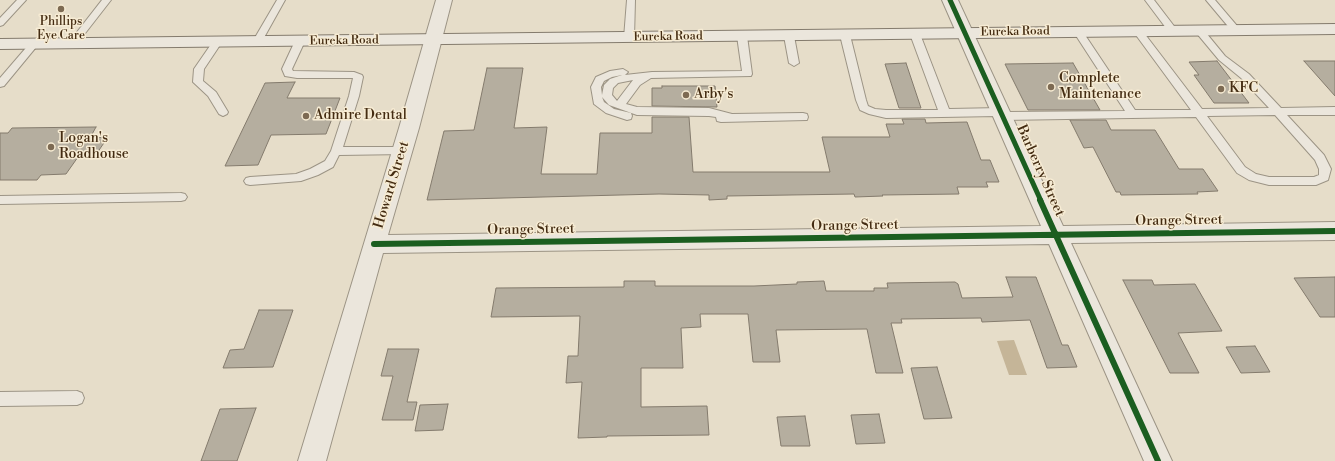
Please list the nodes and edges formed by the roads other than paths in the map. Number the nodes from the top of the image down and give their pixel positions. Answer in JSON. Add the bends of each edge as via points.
{"nodes":[{"id":1,"x":22,"y":0,"type":"edge"},
{"id":2,"x":107,"y":0,"type":"edge"},
{"id":3,"x":281,"y":0,"type":"edge"},
{"id":4,"x":444,"y":0,"type":"edge"},
{"id":5,"x":631,"y":0,"type":"edge"},
{"id":6,"x":950,"y":0,"type":"edge"},
{"id":7,"x":1149,"y":0,"type":"edge"},
{"id":8,"x":1210,"y":0,"type":"edge"},
{"id":9,"x":0,"y":23,"type":"edge"},
{"id":10,"x":1235,"y":29,"type":"junction"},
{"id":11,"x":1335,"y":29,"type":"edge"},
{"id":12,"x":1138,"y":30,"type":"junction"},
{"id":13,"x":1172,"y":30,"type":"junction"},
{"id":14,"x":1199,"y":30,"type":"junction"},
{"id":15,"x":1078,"y":31,"type":"junction"},
{"id":16,"x":966,"y":33,"type":"junction"},
{"id":17,"x":915,"y":34,"type":"junction"},
{"id":18,"x":845,"y":35,"type":"junction"},
{"id":19,"x":742,"y":36,"type":"junction"},
{"id":20,"x":789,"y":36,"type":"junction"},
{"id":21,"x":630,"y":38,"type":"junction"},
{"id":22,"x":434,"y":40,"type":"junction"},
{"id":23,"x":258,"y":41,"type":"junction"},
{"id":24,"x":300,"y":41,"type":"junction"},
{"id":25,"x":217,"y":42,"type":"junction"},
{"id":26,"x":73,"y":43,"type":"junction"},
{"id":27,"x":0,"y":44,"type":"edge"},
{"id":28,"x":34,"y":44,"type":"junction"},
{"id":29,"x":794,"y":63,"type":"dead end"},
{"id":30,"x":652,"y":75,"type":"junction"},
{"id":31,"x":0,"y":84,"type":"edge"},
{"id":32,"x":619,"y":106,"type":"junction"},
{"id":33,"x":1335,"y":111,"type":"edge"},
{"id":34,"x":223,"y":112,"type":"dead end"},
{"id":35,"x":1279,"y":112,"type":"junction"},
{"id":36,"x":945,"y":113,"type":"junction"},
{"id":37,"x":1199,"y":113,"type":"junction"},
{"id":38,"x":1001,"y":114,"type":"junction"},
{"id":39,"x":1132,"y":114,"type":"junction"},
{"id":40,"x":803,"y":117,"type":"dead end"},
{"id":41,"x":729,"y":118,"type":"junction"},
{"id":42,"x":336,"y":151,"type":"junction"},
{"id":43,"x":402,"y":151,"type":"junction"},
{"id":44,"x":250,"y":182,"type":"dead end"},
{"id":45,"x":182,"y":197,"type":"dead end"},
{"id":46,"x":0,"y":200,"type":"edge"},
{"id":47,"x":1335,"y":231,"type":"edge"},
{"id":48,"x":1055,"y":235,"type":"junction"},
{"id":49,"x":374,"y":244,"type":"junction"},
{"id":50,"x":77,"y":398,"type":"dead end"},
{"id":51,"x":0,"y":399,"type":"edge"},
{"id":52,"x":312,"y":461,"type":"edge"},
{"id":53,"x":1158,"y":461,"type":"edge"}],
"edges":[{"from":1,"to":9,"type":"lane"},
{"from":2,"to":26,"type":"lane"},
{"from":3,"to":23,"type":"lane"},
{"from":4,"to":22,"type":"street","name":"Howard Street"},
{"from":5,"to":21,"type":"lane"},
{"from":6,"to":16,"type":"street","name":"Barberry Street"},
{"from":7,"to":13,"type":"lane"},
{"from":8,"to":10,"type":"lane"},
{"from":10,"to":11,"type":"street","name":"Eureka Road"},
{"from":10,"to":14,"type":"street","name":"Eureka Road"},
{"from":12,"to":13,"type":"street","name":"Eureka Road"},
{"from":12,"to":15,"type":"street","name":"Eureka Road"},
{"from":12,"to":37,"type":"lane"},
{"from":13,"to":14,"type":"street","name":"Eureka Road"},
{"from":14,"to":35,"type":"lane","via":[[1222,58],[1245,76]]},
{"from":15,"to":16,"type":"street","name":"Eureka Road"},
{"from":15,"to":39,"type":"lane"},
{"from":16,"to":17,"type":"street","name":"Eureka Road"},
{"from":16,"to":38,"type":"street","name":"Barberry Street"},
{"from":17,"to":18,"type":"street","name":"Eureka Road"},
{"from":17,"to":36,"type":"lane"},
{"from":18,"to":20,"type":"street","name":"Eureka Road"},
{"from":18,"to":36,"type":"lane","via":[[864,108],[886,114]]},
{"from":19,"to":20,"type":"street","name":"Eureka Road"},
{"from":19,"to":21,"type":"street","name":"Eureka Road"},
{"from":19,"to":30,"type":"lane","via":[[747,74]]},
{"from":20,"to":29,"type":"lane"},
{"from":21,"to":22,"type":"street","name":"Eureka Road"},
{"from":22,"to":24,"type":"street","name":"Eureka Road"},
{"from":22,"to":43,"type":"street","name":"Howard Street"},
{"from":23,"to":24,"type":"street","name":"Eureka Road"},
{"from":23,"to":25,"type":"street","name":"Eureka Road"},
{"from":24,"to":42,"type":"lane","via":[[287,69],[289,74],[358,77]]},
{"from":25,"to":26,"type":"street","name":"Eureka Road"},
{"from":25,"to":34,"type":"lane","via":[[200,70],[198,82],[212,94]]},
{"from":26,"to":28,"type":"street","name":"Eureka Road"},
{"from":27,"to":28,"type":"street","name":"Eureka Road"},
{"from":28,"to":31,"type":"lane"},
{"from":30,"to":32,"type":"lane","via":[[636,83]]},
{"from":30,"to":32,"type":"lane","via":[[614,81],[608,87],[607,96]]},
{"from":30,"to":41,"type":"lane","via":[[624,72],[600,79],[596,87],[599,104],[610,111],[633,118]]},
{"from":32,"to":41,"type":"lane","via":[[637,111],[709,112]]},
{"from":33,"to":35,"type":"lane"},
{"from":35,"to":37,"type":"lane"},
{"from":35,"to":37,"type":"lane","via":[[1320,158],[1326,168],[1324,177],[1316,181],[1269,181],[1253,177],[1241,170]]},
{"from":36,"to":38,"type":"lane"},
{"from":37,"to":39,"type":"lane"},
{"from":38,"to":39,"type":"lane"},
{"from":38,"to":48,"type":"street","name":"Barberry Street"},
{"from":40,"to":41,"type":"lane"},
{"from":42,"to":43,"type":"lane"},
{"from":42,"to":44,"type":"lane","via":[[329,164],[314,172],[297,178]]},
{"from":43,"to":49,"type":"street","name":"Howard Street"},
{"from":45,"to":46,"type":"lane"},
{"from":47,"to":48,"type":"street","name":"Orange Street"},
{"from":48,"to":49,"type":"street","name":"Orange Street"},
{"from":48,"to":53,"type":"street","name":"Barberry Street"},
{"from":49,"to":52,"type":"street","name":"Howard Street"},
{"from":50,"to":51,"type":"lane"}]}
